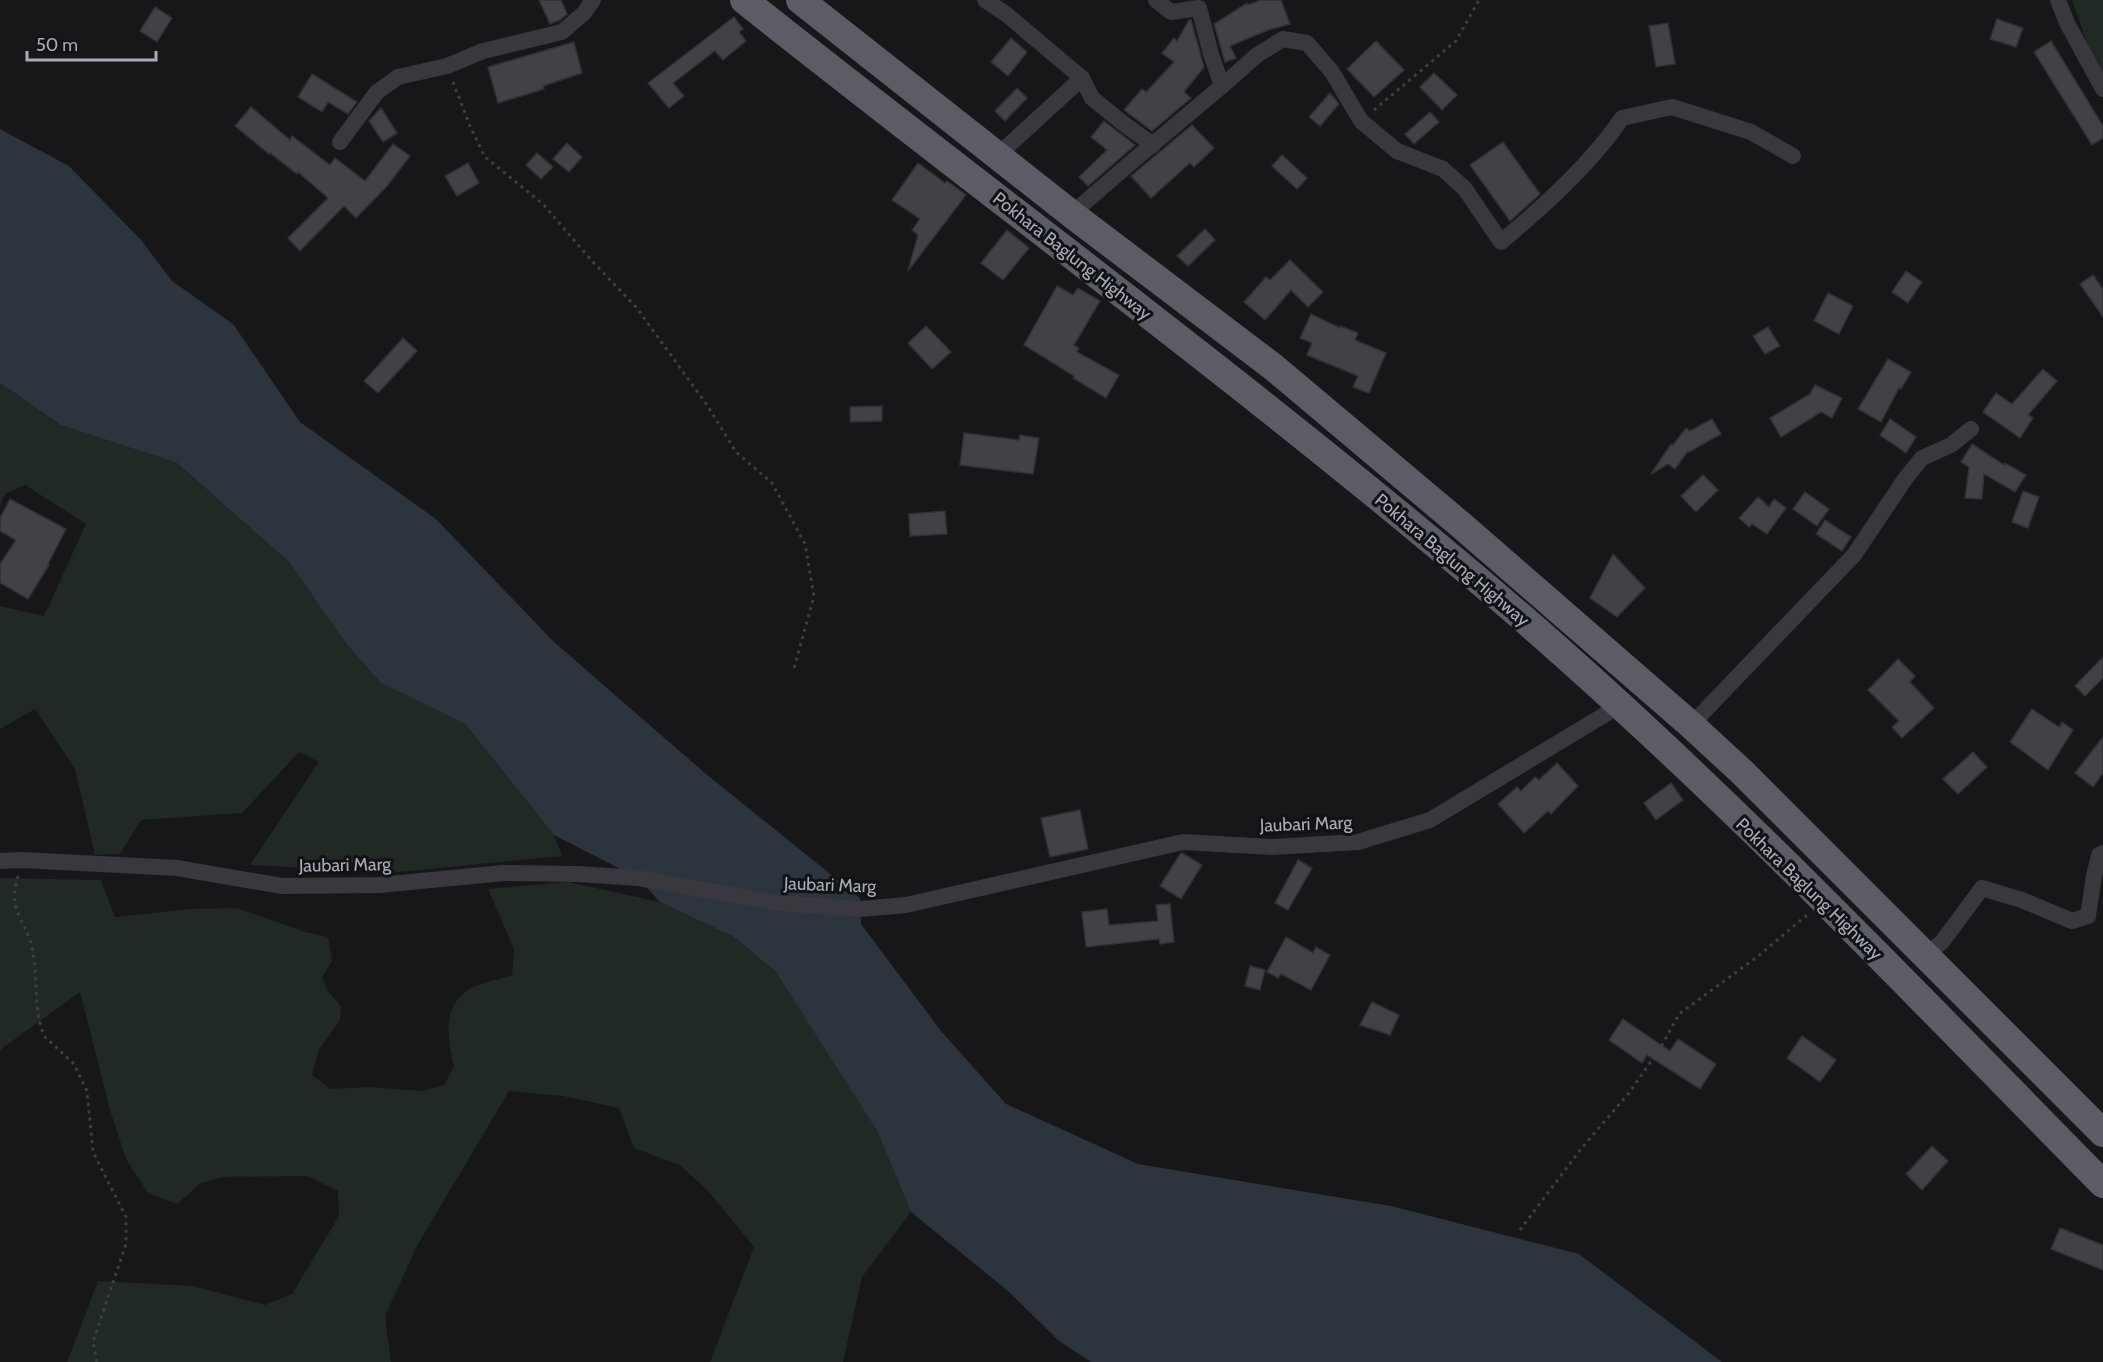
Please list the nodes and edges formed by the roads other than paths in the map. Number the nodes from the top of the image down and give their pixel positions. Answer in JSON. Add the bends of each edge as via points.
{"nodes":[{"id":1,"x":593,"y":0,"type":"edge"},
{"id":2,"x":744,"y":0,"type":"edge"},
{"id":3,"x":800,"y":0,"type":"edge"},
{"id":4,"x":985,"y":0,"type":"edge"},
{"id":5,"x":1156,"y":0,"type":"edge"},
{"id":6,"x":2058,"y":0,"type":"edge"},
{"id":7,"x":1198,"y":4,"type":"edge"},
{"id":8,"x":1082,"y":78,"type":"junction"},
{"id":9,"x":1222,"y":86,"type":"junction"},
{"id":10,"x":2103,"y":89,"type":"edge"},
{"id":11,"x":340,"y":142,"type":"dead end"},
{"id":12,"x":1154,"y":145,"type":"junction"},
{"id":13,"x":997,"y":156,"type":"junction"},
{"id":14,"x":1793,"y":156,"type":"dead end"},
{"id":15,"x":1074,"y":216,"type":"junction"},
{"id":16,"x":1971,"y":429,"type":"dead end"},
{"id":17,"x":1619,"y":705,"type":"junction"},
{"id":18,"x":1691,"y":725,"type":"junction"},
{"id":19,"x":2103,"y":853,"type":"edge"},
{"id":20,"x":0,"y":861,"type":"edge"},
{"id":21,"x":1925,"y":955,"type":"junction"},
{"id":22,"x":2103,"y":1133,"type":"edge"},
{"id":23,"x":2103,"y":1184,"type":"edge"}],
"edges":[{"from":1,"to":11,"type":"street","via":[[562,32],[399,77],[377,92]]},
{"from":2,"to":17,"type":"highway","name":"Pokhara Baglung Highway","via":[[1283,419],[1510,607]]},
{"from":3,"to":13,"type":"highway","name":"Pokhara Baglung Highway"},
{"from":4,"to":8,"type":"street"},
{"from":5,"to":7,"type":"street","via":[[1171,12]]},
{"from":6,"to":10,"type":"street"},
{"from":7,"to":9,"type":"street"},
{"from":8,"to":12,"type":"street","via":[[1092,98]]},
{"from":8,"to":13,"type":"street"},
{"from":9,"to":12,"type":"street"},
{"from":9,"to":14,"type":"street","via":[[1257,55],[1283,39],[1307,43],[1332,72],[1361,121],[1398,151],[1443,169],[1465,189],[1501,242],[1542,208],[1622,118],[1672,107],[1751,132]]},
{"from":12,"to":15,"type":"street","via":[[1083,204]]},
{"from":13,"to":15,"type":"highway","name":"Pokhara Baglung Highway"},
{"from":15,"to":18,"type":"highway","name":"Pokhara Baglung Highway","via":[[1272,366]]},
{"from":16,"to":18,"type":"street","via":[[1951,445],[1922,458],[1854,555]]},
{"from":17,"to":20,"type":"street","name":"Jaubari Marg","via":[[1430,820],[1358,842],[1272,847],[1183,842],[906,905],[860,909],[777,903],[638,878],[578,874],[504,873],[379,885],[282,886],[177,868]]},
{"from":17,"to":23,"type":"highway","name":"Pokhara Baglung Highway","via":[[1822,900]]},
{"from":18,"to":21,"type":"highway","name":"Pokhara Baglung Highway"},
{"from":19,"to":21,"type":"street","via":[[2094,876],[2088,916],[2072,921],[1982,888],[1942,942]]},
{"from":21,"to":22,"type":"highway","name":"Pokhara Baglung Highway"}]}
